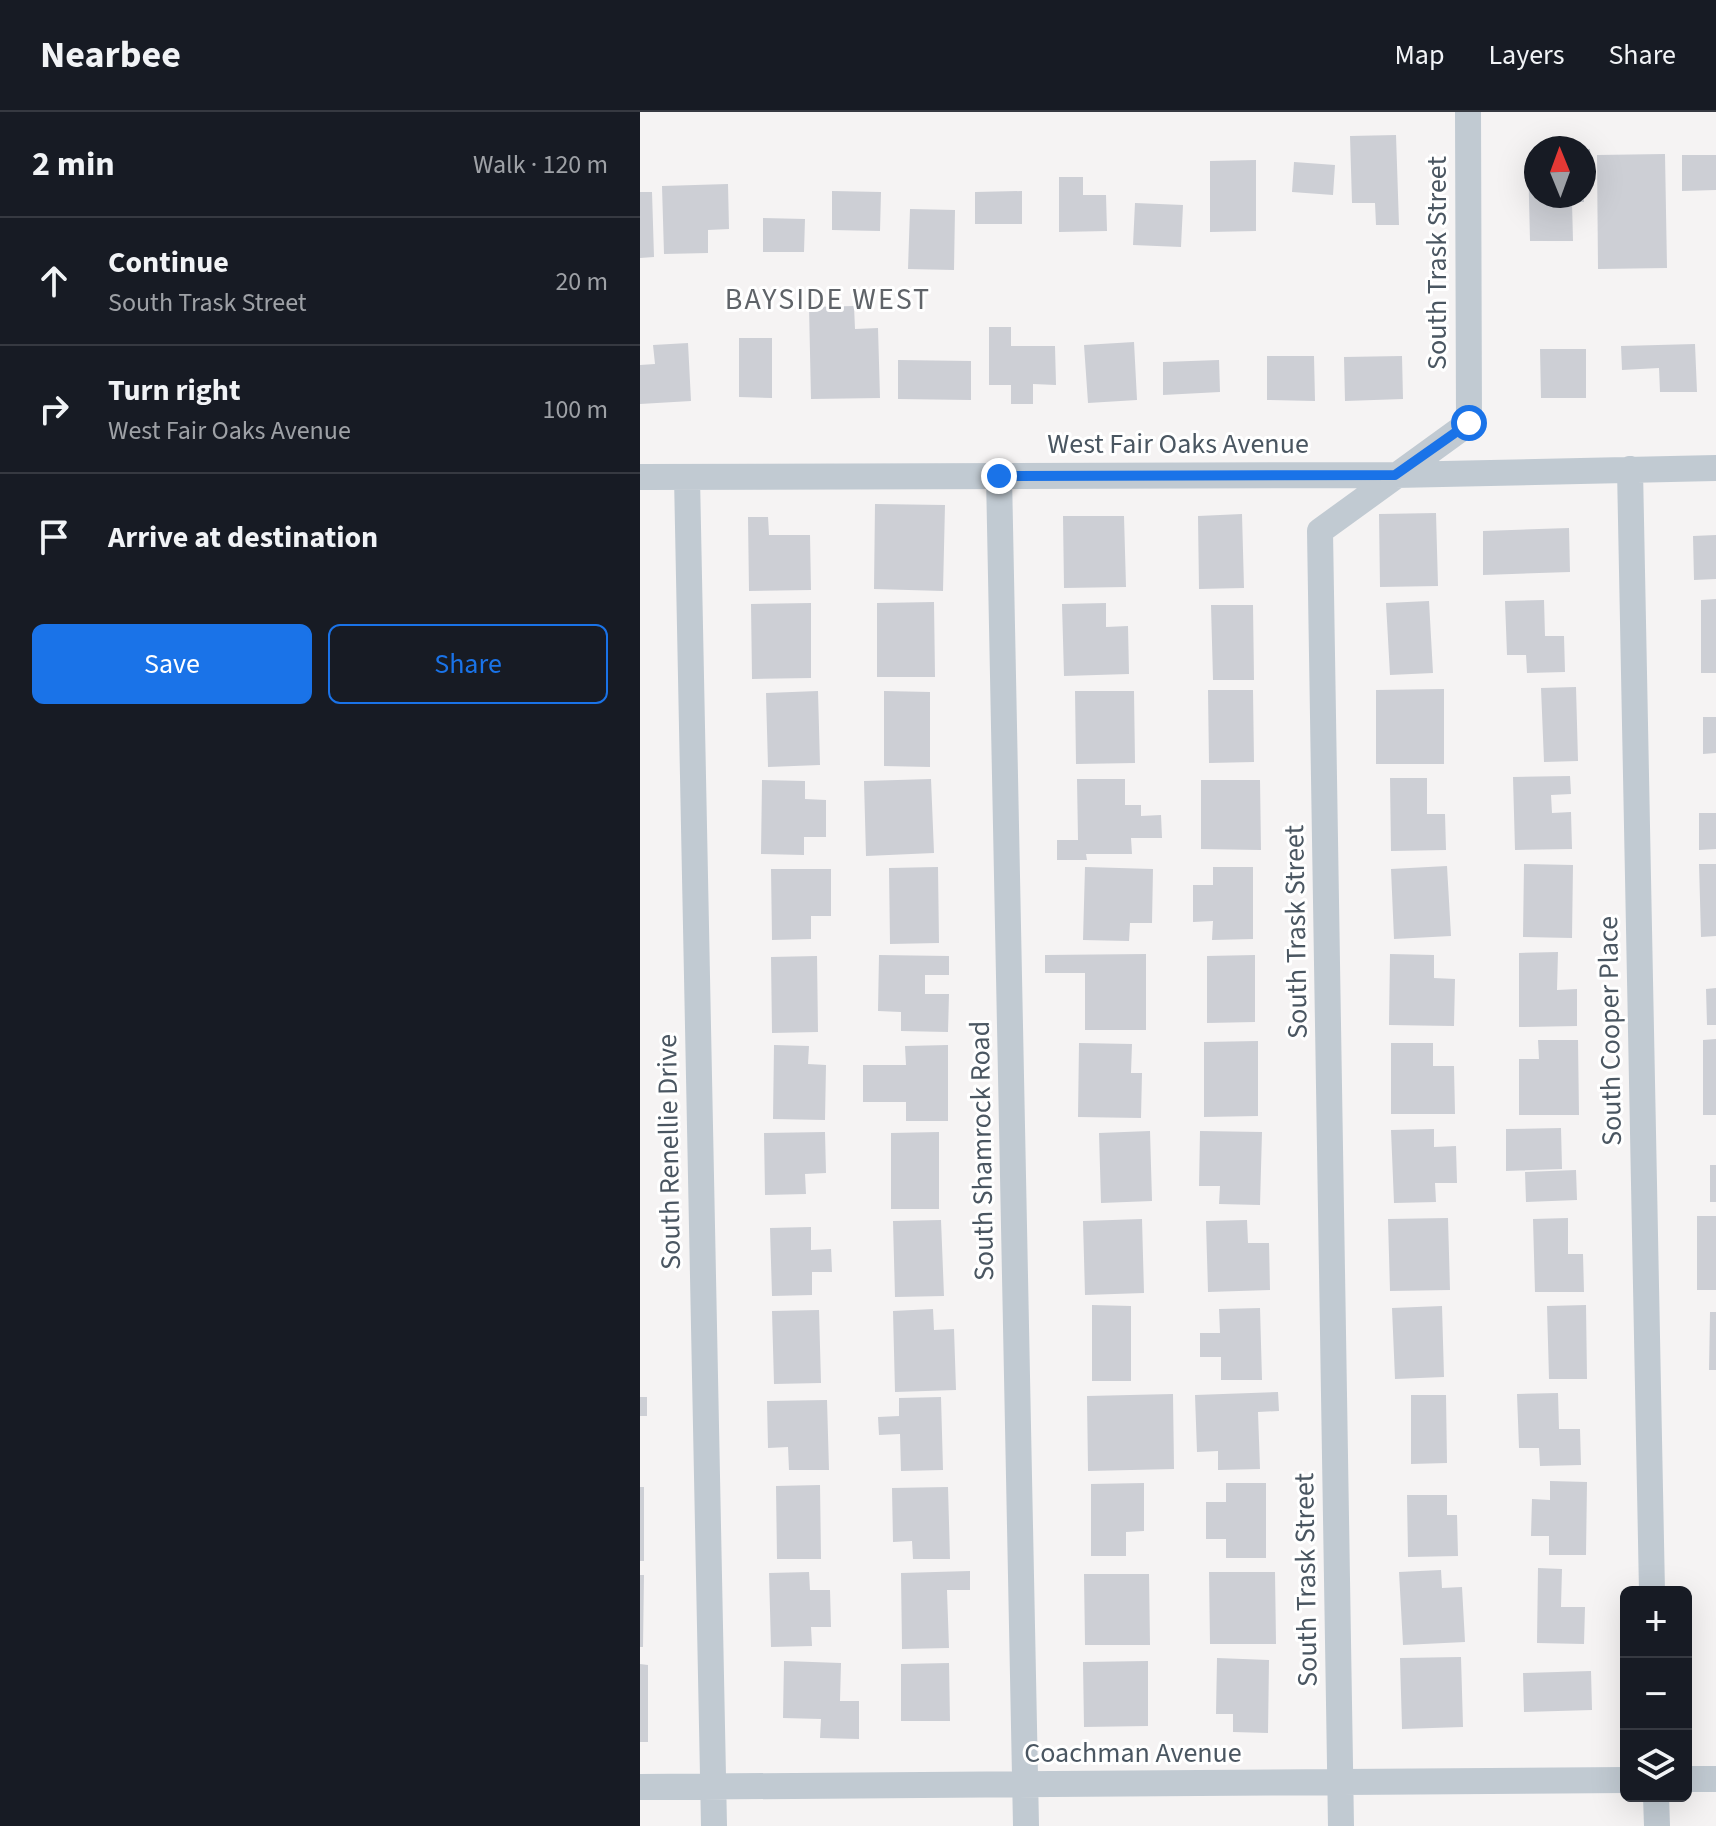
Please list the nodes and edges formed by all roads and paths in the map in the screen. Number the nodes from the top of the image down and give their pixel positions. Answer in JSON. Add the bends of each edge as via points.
{"nodes":[{"id":1,"x":1468,"y":112,"type":"edge"},
{"id":2,"x":1716,"y":468,"type":"edge"},
{"id":3,"x":1630,"y":469,"type":"junction"},
{"id":4,"x":1395,"y":475,"type":"junction"},
{"id":5,"x":999,"y":476,"type":"junction"},
{"id":6,"x":640,"y":477,"type":"edge"},
{"id":7,"x":687,"y":477,"type":"junction"},
{"id":8,"x":1652,"y":1586,"type":"edge"},
{"id":9,"x":1692,"y":1779,"type":"edge"},
{"id":10,"x":1716,"y":1779,"type":"edge"},
{"id":11,"x":1620,"y":1780,"type":"edge"},
{"id":12,"x":1340,"y":1783,"type":"junction"},
{"id":13,"x":1025,"y":1784,"type":"junction"},
{"id":14,"x":640,"y":1787,"type":"edge"},
{"id":15,"x":712,"y":1787,"type":"junction"},
{"id":16,"x":1656,"y":1802,"type":"edge"},
{"id":17,"x":714,"y":1826,"type":"edge"},
{"id":18,"x":1026,"y":1826,"type":"edge"},
{"id":19,"x":1341,"y":1826,"type":"edge"},
{"id":20,"x":1657,"y":1826,"type":"edge"}],
"edges":[{"from":1,"to":4,"type":"street","name":"South Trask Street","via":[[1469,423]]},
{"from":2,"to":3,"type":"street","name":"West Fair Oaks Avenue"},
{"from":3,"to":4,"type":"street","name":"West Fair Oaks Avenue"},
{"from":3,"to":8,"type":"street","name":"South Cooper Place"},
{"from":4,"to":5,"type":"street","name":"West Fair Oaks Avenue"},
{"from":4,"to":12,"type":"street","name":"South Trask Street","via":[[1320,531]]},
{"from":5,"to":7,"type":"street","name":"West Fair Oaks Avenue"},
{"from":5,"to":13,"type":"street","name":"South Shamrock Road"},
{"from":6,"to":7,"type":"street","name":"West Fair Oaks Avenue"},
{"from":7,"to":15,"type":"street","name":"South Renellie Drive"},
{"from":9,"to":10,"type":"street"},
{"from":11,"to":12,"type":"street","name":"Coachman Avenue"},
{"from":12,"to":13,"type":"street","name":"Coachman Avenue"},
{"from":12,"to":19,"type":"street","name":"South Trask Street"},
{"from":13,"to":15,"type":"street","name":"Coachman Avenue"},
{"from":13,"to":18,"type":"street","name":"South Shamrock Road"},
{"from":14,"to":15,"type":"street","name":"Coachman Avenue"},
{"from":15,"to":17,"type":"street","name":"South Renellie Drive"},
{"from":16,"to":20,"type":"street"}]}
